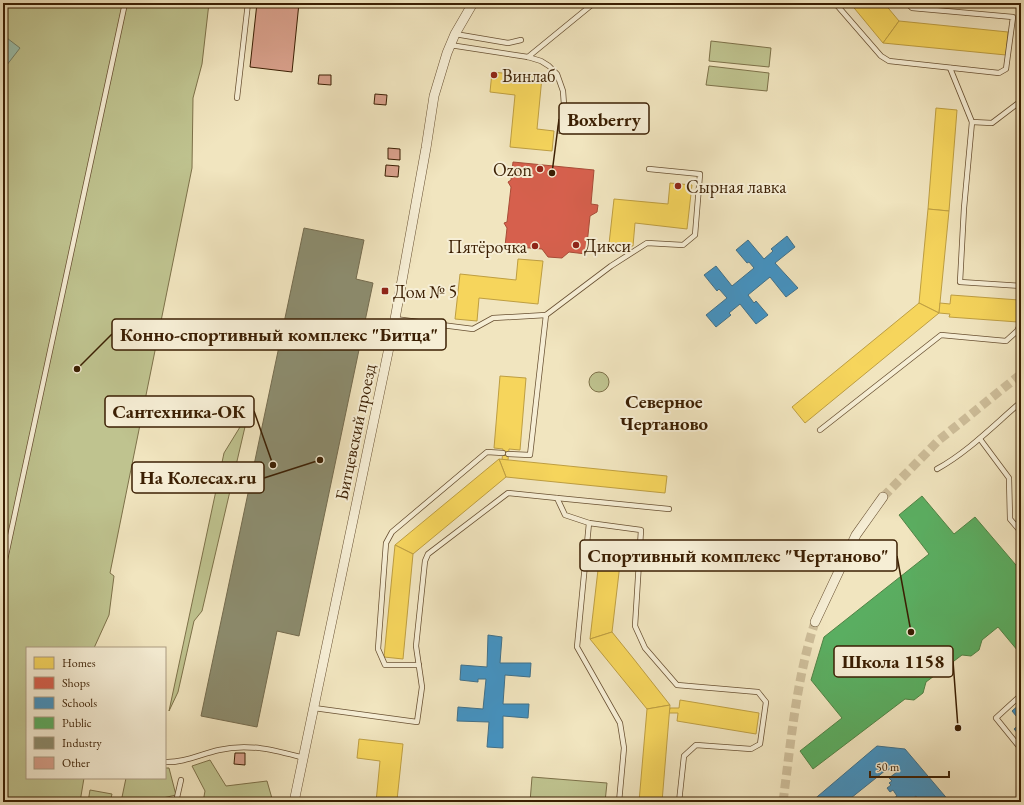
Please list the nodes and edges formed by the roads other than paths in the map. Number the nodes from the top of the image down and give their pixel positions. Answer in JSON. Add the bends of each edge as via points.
{"nodes":[{"id":1,"x":125,"y":3,"type":"edge"},
{"id":2,"x":248,"y":3,"type":"edge"},
{"id":3,"x":473,"y":3,"type":"edge"},
{"id":4,"x":594,"y":3,"type":"edge"},
{"id":5,"x":835,"y":3,"type":"edge"},
{"id":6,"x":907,"y":3,"type":"edge"},
{"id":7,"x":455,"y":34,"type":"junction"},
{"id":8,"x":522,"y":40,"type":"dead end"},
{"id":9,"x":450,"y":45,"type":"junction"},
{"id":10,"x":528,"y":57,"type":"junction"},
{"id":11,"x":950,"y":68,"type":"junction"},
{"id":12,"x":237,"y":98,"type":"dead end"},
{"id":13,"x":1021,"y":101,"type":"edge"},
{"id":14,"x":972,"y":122,"type":"junction"},
{"id":15,"x":560,"y":132,"type":"dead end"},
{"id":16,"x":649,"y":168,"type":"dead end"},
{"id":17,"x":1021,"y":286,"type":"edge"},
{"id":18,"x":546,"y":315,"type":"junction"},
{"id":19,"x":395,"y":319,"type":"junction"},
{"id":20,"x":1021,"y":323,"type":"edge"},
{"id":21,"x":1021,"y":402,"type":"edge"},
{"id":22,"x":820,"y":430,"type":"dead end"},
{"id":23,"x":980,"y":438,"type":"junction"},
{"id":24,"x":937,"y":469,"type":"dead end"},
{"id":25,"x":883,"y":497,"type":"tunnel mouth"},
{"id":26,"x":557,"y":498,"type":"junction"},
{"id":27,"x":669,"y":509,"type":"dead end"},
{"id":28,"x":588,"y":523,"type":"junction"},
{"id":29,"x":1021,"y":532,"type":"edge"},
{"id":30,"x":3,"y":569,"type":"edge"},
{"id":31,"x":815,"y":622,"type":"tunnel mouth"},
{"id":32,"x":419,"y":664,"type":"junction"},
{"id":33,"x":1021,"y":695,"type":"edge"},
{"id":34,"x":314,"y":708,"type":"junction"},
{"id":35,"x":1021,"y":749,"type":"edge"},
{"id":36,"x":304,"y":758,"type":"junction"},
{"id":37,"x":166,"y":762,"type":"edge"},
{"id":38,"x":181,"y":780,"type":"dead end"},
{"id":39,"x":176,"y":802,"type":"edge"},
{"id":40,"x":294,"y":802,"type":"edge"},
{"id":41,"x":619,"y":802,"type":"edge"},
{"id":42,"x":678,"y":802,"type":"edge"}],
"edges":[{"from":1,"to":30,"type":"lane"},
{"from":2,"to":12,"type":"lane"},
{"from":3,"to":7,"type":"street","name":"Битцевский проезд"},
{"from":4,"to":10,"type":"lane"},
{"from":5,"to":11,"type":"lane","via":[[881,56],[889,61]]},
{"from":6,"to":11,"type":"lane","via":[[912,8],[1013,17],[1006,69],[999,73]]},
{"from":7,"to":8,"type":"lane","via":[[508,43]]},
{"from":7,"to":9,"type":"street","name":"Битцевский проезд"},
{"from":9,"to":10,"type":"lane"},
{"from":9,"to":19,"type":"street","name":"Битцевский проезд","via":[[434,96]]},
{"from":10,"to":15,"type":"lane","via":[[541,60],[561,81],[564,105]]},
{"from":11,"to":14,"type":"lane"},
{"from":13,"to":14,"type":"lane","via":[[992,123]]},
{"from":14,"to":17,"type":"lane","via":[[960,282]]},
{"from":16,"to":18,"type":"lane","via":[[700,174],[695,234],[683,245],[647,244],[611,266]]},
{"from":18,"to":19,"type":"lane","via":[[493,318],[473,329]]},
{"from":18,"to":32,"type":"lane","via":[[530,455],[487,452],[392,532],[386,543],[378,649],[385,664]]},
{"from":19,"to":34,"type":"street","name":"Битцевский проезд"},
{"from":20,"to":22,"type":"lane","via":[[1017,331],[1006,341],[941,335]]},
{"from":21,"to":23,"type":"lane"},
{"from":23,"to":24,"type":"lane"},
{"from":23,"to":29,"type":"lane","via":[[1008,478],[1010,520]]},
{"from":25,"to":31,"type":"street","via":[[856,535]]},
{"from":26,"to":27,"type":"lane"},
{"from":26,"to":28,"type":"lane","via":[[565,515]]},
{"from":26,"to":32,"type":"lane","via":[[508,493],[428,554],[425,561],[416,646]]},
{"from":28,"to":41,"type":"lane","via":[[577,647],[620,724],[624,748]]},
{"from":28,"to":42,"type":"lane","via":[[641,530],[634,626],[645,648],[677,685],[758,692],[766,702],[760,744],[751,749],[696,745],[684,756]]},
{"from":32,"to":34,"type":"lane","via":[[422,687],[417,722]]},
{"from":33,"to":35,"type":"lane","via":[[996,718]]},
{"from":34,"to":36,"type":"street","name":"Битцевский проезд"},
{"from":36,"to":37,"type":"lane","via":[[245,746]]},
{"from":36,"to":40,"type":"street","name":"Битцевский проезд"},
{"from":38,"to":39,"type":"lane"}]}
